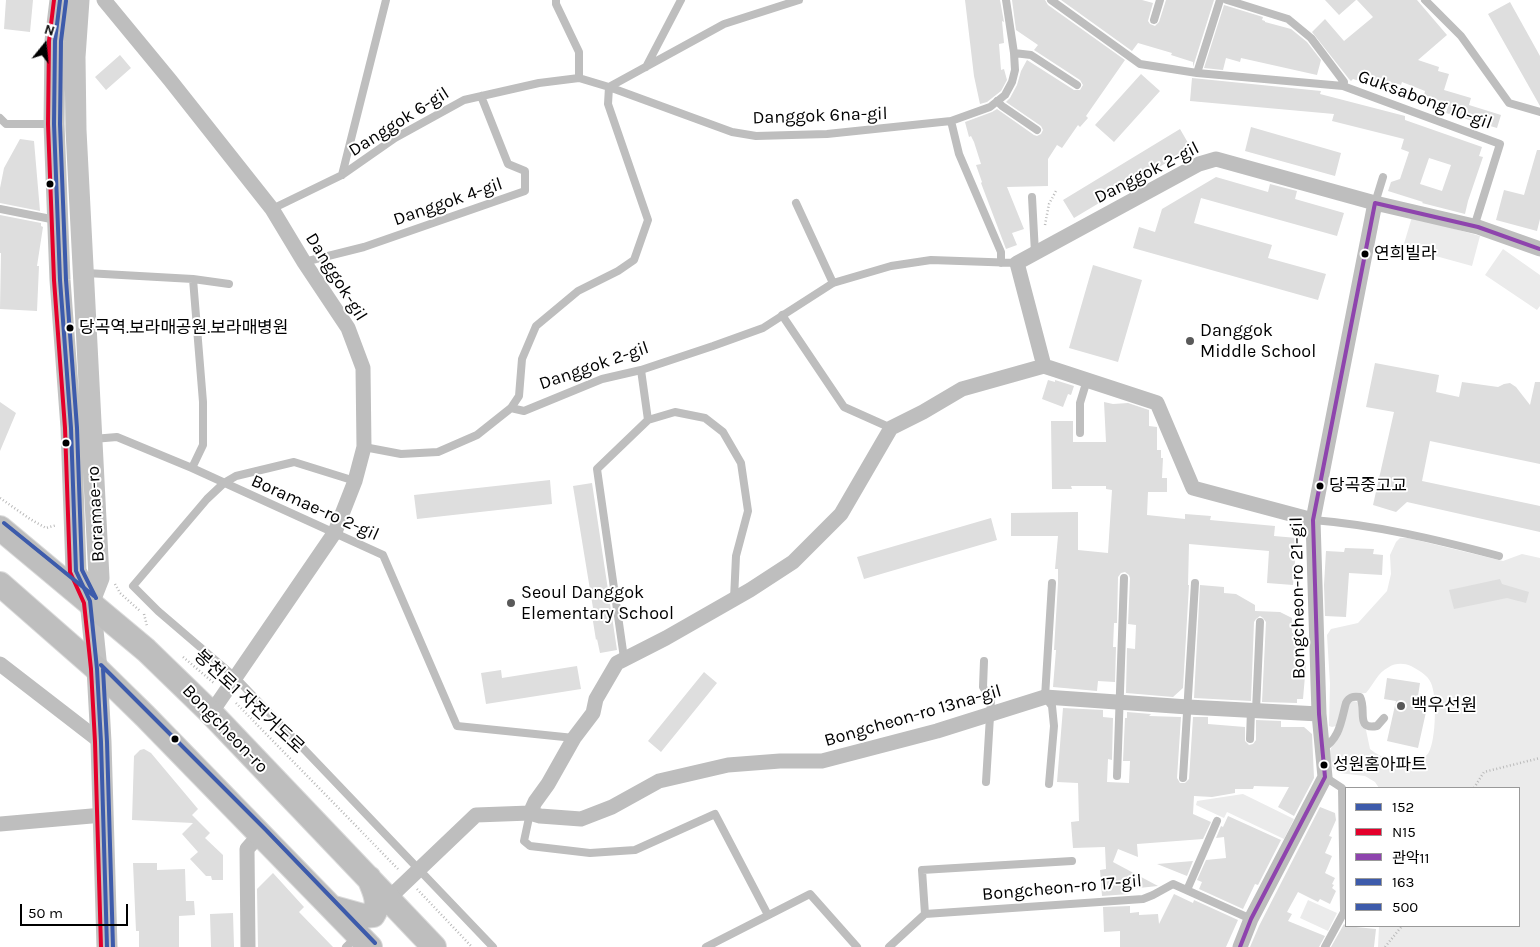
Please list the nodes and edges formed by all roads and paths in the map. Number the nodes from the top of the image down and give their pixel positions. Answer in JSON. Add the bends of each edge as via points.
{"nodes":[{"id":1,"x":60,"y":0,"type":"edge"},
{"id":2,"x":80,"y":0,"type":"edge"},
{"id":3,"x":104,"y":0,"type":"edge"},
{"id":4,"x":386,"y":0,"type":"edge"},
{"id":5,"x":556,"y":0,"type":"edge"},
{"id":6,"x":681,"y":0,"type":"edge"},
{"id":7,"x":799,"y":0,"type":"edge"},
{"id":8,"x":1006,"y":0,"type":"edge"},
{"id":9,"x":1051,"y":0,"type":"edge"},
{"id":10,"x":1160,"y":0,"type":"edge"},
{"id":11,"x":1220,"y":0,"type":"edge"},
{"id":12,"x":1227,"y":0,"type":"edge"},
{"id":13,"x":1425,"y":0,"type":"edge"},
{"id":14,"x":1154,"y":20,"type":"dead end"},
{"id":15,"x":1014,"y":53,"type":"junction"},
{"id":16,"x":645,"y":67,"type":"junction"},
{"id":17,"x":1197,"y":74,"type":"junction"},
{"id":18,"x":579,"y":78,"type":"junction"},
{"id":19,"x":1077,"y":85,"type":"dead end"},
{"id":20,"x":1343,"y":86,"type":"junction"},
{"id":21,"x":609,"y":87,"type":"junction"},
{"id":22,"x":481,"y":96,"type":"junction"},
{"id":23,"x":997,"y":101,"type":"junction"},
{"id":24,"x":1540,"y":112,"type":"edge"},
{"id":25,"x":0,"y":118,"type":"edge"},
{"id":26,"x":951,"y":121,"type":"junction"},
{"id":27,"x":54,"y":124,"type":"junction"},
{"id":28,"x":1037,"y":130,"type":"dead end"},
{"id":29,"x":342,"y":175,"type":"junction"},
{"id":30,"x":1383,"y":177,"type":"dead end"},
{"id":31,"x":1056,"y":191,"type":"dead end"},
{"id":32,"x":1032,"y":197,"type":"dead end"},
{"id":33,"x":796,"y":203,"type":"dead end"},
{"id":34,"x":1375,"y":203,"type":"junction"},
{"id":35,"x":0,"y":209,"type":"edge"},
{"id":36,"x":272,"y":209,"type":"junction"},
{"id":37,"x":58,"y":221,"type":"junction"},
{"id":38,"x":1474,"y":227,"type":"junction"},
{"id":39,"x":1045,"y":228,"type":"dead end"},
{"id":40,"x":1540,"y":249,"type":"edge"},
{"id":41,"x":1035,"y":253,"type":"junction"},
{"id":42,"x":304,"y":262,"type":"junction"},
{"id":43,"x":1001,"y":263,"type":"junction"},
{"id":44,"x":1017,"y":264,"type":"junction"},
{"id":45,"x":84,"y":273,"type":"junction"},
{"id":46,"x":193,"y":279,"type":"junction"},
{"id":47,"x":833,"y":283,"type":"junction"},
{"id":48,"x":229,"y":284,"type":"dead end"},
{"id":49,"x":782,"y":315,"type":"junction"},
{"id":50,"x":1044,"y":366,"type":"junction"},
{"id":51,"x":641,"y":370,"type":"junction"},
{"id":52,"x":1087,"y":380,"type":"junction"},
{"id":53,"x":511,"y":408,"type":"junction"},
{"id":54,"x":648,"y":420,"type":"junction"},
{"id":55,"x":891,"y":428,"type":"junction"},
{"id":56,"x":1080,"y":433,"type":"dead end"},
{"id":57,"x":92,"y":439,"type":"junction"},
{"id":58,"x":364,"y":447,"type":"junction"},
{"id":59,"x":192,"y":468,"type":"junction"},
{"id":60,"x":355,"y":481,"type":"junction"},
{"id":61,"x":224,"y":483,"type":"junction"},
{"id":62,"x":0,"y":498,"type":"edge"},
{"id":63,"x":1313,"y":520,"type":"junction"},
{"id":64,"x":0,"y":528,"type":"edge"},
{"id":65,"x":335,"y":532,"type":"junction"},
{"id":66,"x":75,"y":542,"type":"junction"},
{"id":67,"x":1499,"y":556,"type":"dead end"},
{"id":68,"x":98,"y":564,"type":"junction"},
{"id":69,"x":1124,"y":578,"type":"dead end"},
{"id":70,"x":1052,"y":583,"type":"dead end"},
{"id":71,"x":1195,"y":583,"type":"dead end"},
{"id":72,"x":0,"y":584,"type":"edge"},
{"id":73,"x":734,"y":599,"type":"junction"},
{"id":74,"x":90,"y":601,"type":"junction"},
{"id":75,"x":1260,"y":622,"type":"dead end"},
{"id":76,"x":147,"y":628,"type":"dead end"},
{"id":77,"x":182,"y":657,"type":"dead end"},
{"id":78,"x":624,"y":658,"type":"junction"},
{"id":79,"x":984,"y":661,"type":"dead end"},
{"id":80,"x":0,"y":664,"type":"edge"},
{"id":81,"x":97,"y":669,"type":"junction"},
{"id":82,"x":235,"y":678,"type":"junction"},
{"id":83,"x":225,"y":692,"type":"junction"},
{"id":84,"x":1045,"y":697,"type":"junction"},
{"id":85,"x":1120,"y":702,"type":"junction"},
{"id":86,"x":1188,"y":707,"type":"junction"},
{"id":87,"x":1254,"y":710,"type":"junction"},
{"id":88,"x":211,"y":713,"type":"junction"},
{"id":89,"x":990,"y":714,"type":"junction"},
{"id":90,"x":1319,"y":714,"type":"junction"},
{"id":91,"x":1384,"y":718,"type":"dead end"},
{"id":92,"x":574,"y":738,"type":"junction"},
{"id":93,"x":1250,"y":739,"type":"dead end"},
{"id":94,"x":101,"y":742,"type":"junction"},
{"id":95,"x":1322,"y":749,"type":"junction"},
{"id":96,"x":1540,"y":758,"type":"edge"},
{"id":97,"x":1117,"y":776,"type":"dead end"},
{"id":98,"x":1325,"y":777,"type":"junction"},
{"id":99,"x":1183,"y":778,"type":"dead end"},
{"id":100,"x":986,"y":782,"type":"dead end"},
{"id":101,"x":1049,"y":784,"type":"dead end"},
{"id":102,"x":1475,"y":787,"type":"edge"},
{"id":103,"x":530,"y":813,"type":"junction"},
{"id":104,"x":103,"y":815,"type":"junction"},
{"id":105,"x":1217,"y":821,"type":"dead end"},
{"id":106,"x":0,"y":824,"type":"edge"},
{"id":107,"x":260,"y":833,"type":"junction"},
{"id":108,"x":1072,"y":861,"type":"dead end"},
{"id":109,"x":414,"y":875,"type":"junction"},
{"id":110,"x":369,"y":878,"type":"junction"},
{"id":111,"x":1187,"y":890,"type":"junction"},
{"id":112,"x":389,"y":898,"type":"junction"},
{"id":113,"x":334,"y":908,"type":"junction"},
{"id":114,"x":925,"y":914,"type":"junction"},
{"id":115,"x":768,"y":915,"type":"junction"},
{"id":116,"x":1251,"y":919,"type":"junction"},
{"id":117,"x":1401,"y":927,"type":"edge"},
{"id":118,"x":358,"y":943,"type":"edge"},
{"id":119,"x":108,"y":947,"type":"edge"},
{"id":120,"x":248,"y":947,"type":"edge"},
{"id":121,"x":434,"y":947,"type":"edge"},
{"id":122,"x":472,"y":947,"type":"edge"},
{"id":123,"x":493,"y":947,"type":"edge"},
{"id":124,"x":706,"y":947,"type":"edge"},
{"id":125,"x":857,"y":947,"type":"edge"},
{"id":126,"x":889,"y":947,"type":"edge"},
{"id":127,"x":1240,"y":947,"type":"edge"},
{"id":128,"x":1325,"y":947,"type":"edge"},
{"id":129,"x":1385,"y":947,"type":"edge"}],
"edges":[{"from":1,"to":27,"type":"main road","name":"Boramae-ro","via":[[55,41]]},
{"from":2,"to":45,"type":"main road","name":"Boramae-ro","via":[[75,57],[76,130]]},
{"from":3,"to":36,"type":"street","name":"Danggok-gil"},
{"from":4,"to":29,"type":"lane"},
{"from":5,"to":18,"type":"lane","via":[[579,52]]},
{"from":6,"to":16,"type":"lane"},
{"from":7,"to":16,"type":"lane","via":[[724,24]]},
{"from":8,"to":15,"type":"lane","name":"Danggok 6na-gil"},
{"from":9,"to":17,"type":"lane","name":"Guksabong 10-gil","via":[[1140,64]]},
{"from":10,"to":14,"type":"lane"},
{"from":11,"to":17,"type":"lane"},
{"from":12,"to":20,"type":"lane","name":"Guksabong 10-gil","via":[[1288,19],[1311,38],[1344,82]]},
{"from":13,"to":24,"type":"lane","via":[[1460,36],[1509,103]]},
{"from":15,"to":19,"type":"lane","via":[[1031,55]]},
{"from":15,"to":23,"type":"lane","name":"Danggok 6na-gil","via":[[1012,82],[1005,95]]},
{"from":16,"to":21,"type":"lane"},
{"from":17,"to":20,"type":"lane","name":"Guksabong 10-gil"},
{"from":18,"to":21,"type":"lane","name":"Danggok 6-gil"},
{"from":18,"to":22,"type":"lane","name":"Danggok 6-gil"},
{"from":20,"to":38,"type":"lane","name":"Guksabong 10-gil","via":[[1500,144]]},
{"from":21,"to":26,"type":"lane","name":"Danggok 6na-gil","via":[[732,132],[756,136],[827,134]]},
{"from":21,"to":53,"type":"lane","via":[[608,104],[648,220],[634,260],[578,292],[536,326],[522,359],[519,396]]},
{"from":22,"to":29,"type":"lane","name":"Danggok 6-gil","via":[[464,100],[395,138]]},
{"from":22,"to":42,"type":"lane","name":"Danggok 4-gil","via":[[508,164],[525,171],[525,191],[364,247]]},
{"from":23,"to":26,"type":"lane","name":"Danggok 6na-gil","via":[[990,107]]},
{"from":23,"to":28,"type":"lane"},
{"from":25,"to":27,"type":"lane","via":[[6,124]]},
{"from":26,"to":43,"type":"lane","via":[[959,154],[1001,252]]},
{"from":27,"to":37,"type":"main road","name":"Boramae-ro"},
{"from":29,"to":36,"type":"lane","name":"Danggok 6-gil"},
{"from":30,"to":34,"type":"lane"},
{"from":31,"to":39,"type":"path","via":[[1049,204]]},
{"from":32,"to":41,"type":"lane"},
{"from":33,"to":47,"type":"lane"},
{"from":34,"to":38,"type":"street","name":"Danggok 2-gil"},
{"from":34,"to":41,"type":"street","name":"Danggok 2-gil","via":[[1216,159],[1199,164]]},
{"from":34,"to":63,"type":"street","name":"Bongcheon-ro 21-gil"},
{"from":35,"to":37,"type":"lane"},
{"from":36,"to":42,"type":"street","name":"Danggok-gil"},
{"from":37,"to":66,"type":"main road","name":"Boramae-ro"},
{"from":38,"to":40,"type":"street","name":"Danggok 2-gil"},
{"from":41,"to":44,"type":"street","name":"Danggok 2-gil"},
{"from":42,"to":58,"type":"street","name":"Danggok-gil","via":[[348,328],[363,368]]},
{"from":43,"to":44,"type":"lane","name":"Danggok 2-gil"},
{"from":43,"to":47,"type":"lane","name":"Danggok 2-gil","via":[[931,260],[891,266]]},
{"from":44,"to":50,"type":"street"},
{"from":45,"to":46,"type":"lane"},
{"from":45,"to":57,"type":"main road","name":"Boramae-ro"},
{"from":46,"to":48,"type":"lane"},
{"from":46,"to":59,"type":"lane","via":[[203,402],[203,445]]},
{"from":47,"to":49,"type":"lane","name":"Danggok 2-gil"},
{"from":49,"to":51,"type":"lane","name":"Danggok 2-gil","via":[[763,328]]},
{"from":49,"to":55,"type":"lane","via":[[844,407]]},
{"from":50,"to":52,"type":"street"},
{"from":50,"to":55,"type":"street","via":[[962,389]]},
{"from":51,"to":53,"type":"lane","name":"Danggok 2-gil","via":[[602,379],[524,411]]},
{"from":51,"to":54,"type":"lane"},
{"from":52,"to":56,"type":"lane","via":[[1080,403]]},
{"from":52,"to":63,"type":"street","via":[[1156,403],[1193,488]]},
{"from":53,"to":58,"type":"lane","via":[[477,435],[438,452],[401,454]]},
{"from":54,"to":73,"type":"lane","via":[[675,412],[705,418],[723,432],[741,464],[748,511],[736,556]]},
{"from":54,"to":78,"type":"lane","via":[[597,468]]},
{"from":55,"to":73,"type":"street","via":[[841,514],[793,562]]},
{"from":57,"to":59,"type":"lane","name":"Boramae-ro 2-gil","via":[[117,437]]},
{"from":57,"to":68,"type":"main road","name":"Boramae-ro"},
{"from":58,"to":60,"type":"street","name":"Danggok-gil"},
{"from":59,"to":61,"type":"lane","name":"Boramae-ro 2-gil"},
{"from":60,"to":61,"type":"lane","via":[[294,462],[236,476]]},
{"from":60,"to":65,"type":"street","name":"Danggok-gil"},
{"from":61,"to":65,"type":"lane","name":"Boramae-ro 2-gil"},
{"from":61,"to":82,"type":"lane","via":[[132,586]]},
{"from":62,"to":66,"type":"path","via":[[46,528],[56,525]]},
{"from":63,"to":67,"type":"lane","via":[[1345,522],[1424,536]]},
{"from":63,"to":90,"type":"street","name":"Bongcheon-ro 21-gil"},
{"from":64,"to":74,"type":"main road","name":"Bongcheon-ro"},
{"from":65,"to":82,"type":"street","name":"Danggok-gil"},
{"from":65,"to":92,"type":"lane","name":"Boramae-ro 2-gil","via":[[383,555],[457,726]]},
{"from":66,"to":74,"type":"main road","name":"Boramae-ro","via":[[76,571]]},
{"from":68,"to":74,"type":"main road","name":"Boramae-ro","via":[[99,578]]},
{"from":68,"to":76,"type":"path","via":[[120,593],[145,615]]},
{"from":69,"to":85,"type":"lane"},
{"from":70,"to":84,"type":"lane"},
{"from":71,"to":86,"type":"lane"},
{"from":72,"to":81,"type":"main road"},
{"from":73,"to":78,"type":"street"},
{"from":74,"to":81,"type":"main road"},
{"from":74,"to":88,"type":"main road","name":"Bongcheon-ro"},
{"from":75,"to":87,"type":"lane"},
{"from":77,"to":83,"type":"path","name":"봉천로1 자전거도로"},
{"from":78,"to":92,"type":"street","via":[[617,663],[596,699],[593,713]]},
{"from":79,"to":89,"type":"lane","via":[[983,687],[991,700]]},
{"from":80,"to":94,"type":"street"},
{"from":81,"to":94,"type":"main road"},
{"from":81,"to":107,"type":"main road"},
{"from":82,"to":83,"type":"street","name":"Danggok-gil"},
{"from":82,"to":109,"type":"lane"},
{"from":83,"to":88,"type":"street","name":"Danggok-gil"},
{"from":83,"to":109,"type":"path","name":"봉천로1 자전거도로","via":[[323,791]]},
{"from":84,"to":85,"type":"street","name":"Bongcheon-ro 13na-gil"},
{"from":84,"to":89,"type":"street","name":"Bongcheon-ro 13na-gil"},
{"from":84,"to":101,"type":"lane","via":[[1052,706],[1054,726]]},
{"from":85,"to":86,"type":"street","name":"Bongcheon-ro 13na-gil"},
{"from":85,"to":97,"type":"lane"},
{"from":86,"to":87,"type":"street","name":"Bongcheon-ro 13na-gil"},
{"from":86,"to":99,"type":"lane"},
{"from":87,"to":90,"type":"street","name":"Bongcheon-ro 13na-gil"},
{"from":87,"to":93,"type":"lane"},
{"from":88,"to":110,"type":"main road","name":"Bongcheon-ro"},
{"from":89,"to":100,"type":"lane"},
{"from":89,"to":103,"type":"street","name":"Bongcheon-ro 13na-gil","via":[[822,761],[728,765],[696,771],[659,781],[612,807],[581,819]]},
{"from":90,"to":95,"type":"street","name":"Bongcheon-ro 21-gil"},
{"from":91,"to":95,"type":"lane","via":[[1377,726],[1371,728],[1366,725],[1362,700],[1352,696],[1346,703],[1337,736]]},
{"from":92,"to":103,"type":"street"},
{"from":94,"to":104,"type":"main road"},
{"from":95,"to":98,"type":"street","name":"Bongcheon-ro 21-gil"},
{"from":96,"to":102,"type":"path","via":[[1484,772]]},
{"from":98,"to":116,"type":"street"},
{"from":98,"to":128,"type":"lane","via":[[1342,788],[1344,912]]},
{"from":103,"to":109,"type":"street","name":"Bongcheon-ro 13na-gil","via":[[476,815]]},
{"from":103,"to":115,"type":"lane","via":[[524,841],[530,846],[590,853],[634,850],[715,814]]},
{"from":104,"to":106,"type":"street"},
{"from":104,"to":119,"type":"main road"},
{"from":105,"to":111,"type":"lane"},
{"from":107,"to":113,"type":"main road"},
{"from":107,"to":120,"type":"street","via":[[247,849]]},
{"from":108,"to":114,"type":"lane","name":"Bongcheon-ro 17-gil","via":[[922,870]]},
{"from":109,"to":112,"type":"street","name":"Bongcheon-ro 13na-gil"},
{"from":109,"to":122,"type":"path","name":"봉천로1 자전거도로"},
{"from":109,"to":123,"type":"lane"},
{"from":110,"to":112,"type":"main road","name":"Bongcheon-ro"},
{"from":110,"to":113,"type":"main road","via":[[376,894],[377,907],[373,915],[363,916]]},
{"from":111,"to":114,"type":"lane","name":"Bongcheon-ro 17-gil","via":[[1174,884],[1143,899]]},
{"from":111,"to":116,"type":"lane","name":"Bongcheon-ro 17-gil"},
{"from":112,"to":121,"type":"main road","name":"Bongcheon-ro"},
{"from":113,"to":118,"type":"main road"},
{"from":114,"to":126,"type":"lane"},
{"from":115,"to":124,"type":"lane"},
{"from":115,"to":125,"type":"lane","via":[[810,894]]},
{"from":116,"to":127,"type":"street"},
{"from":117,"to":129,"type":"path"}]}
